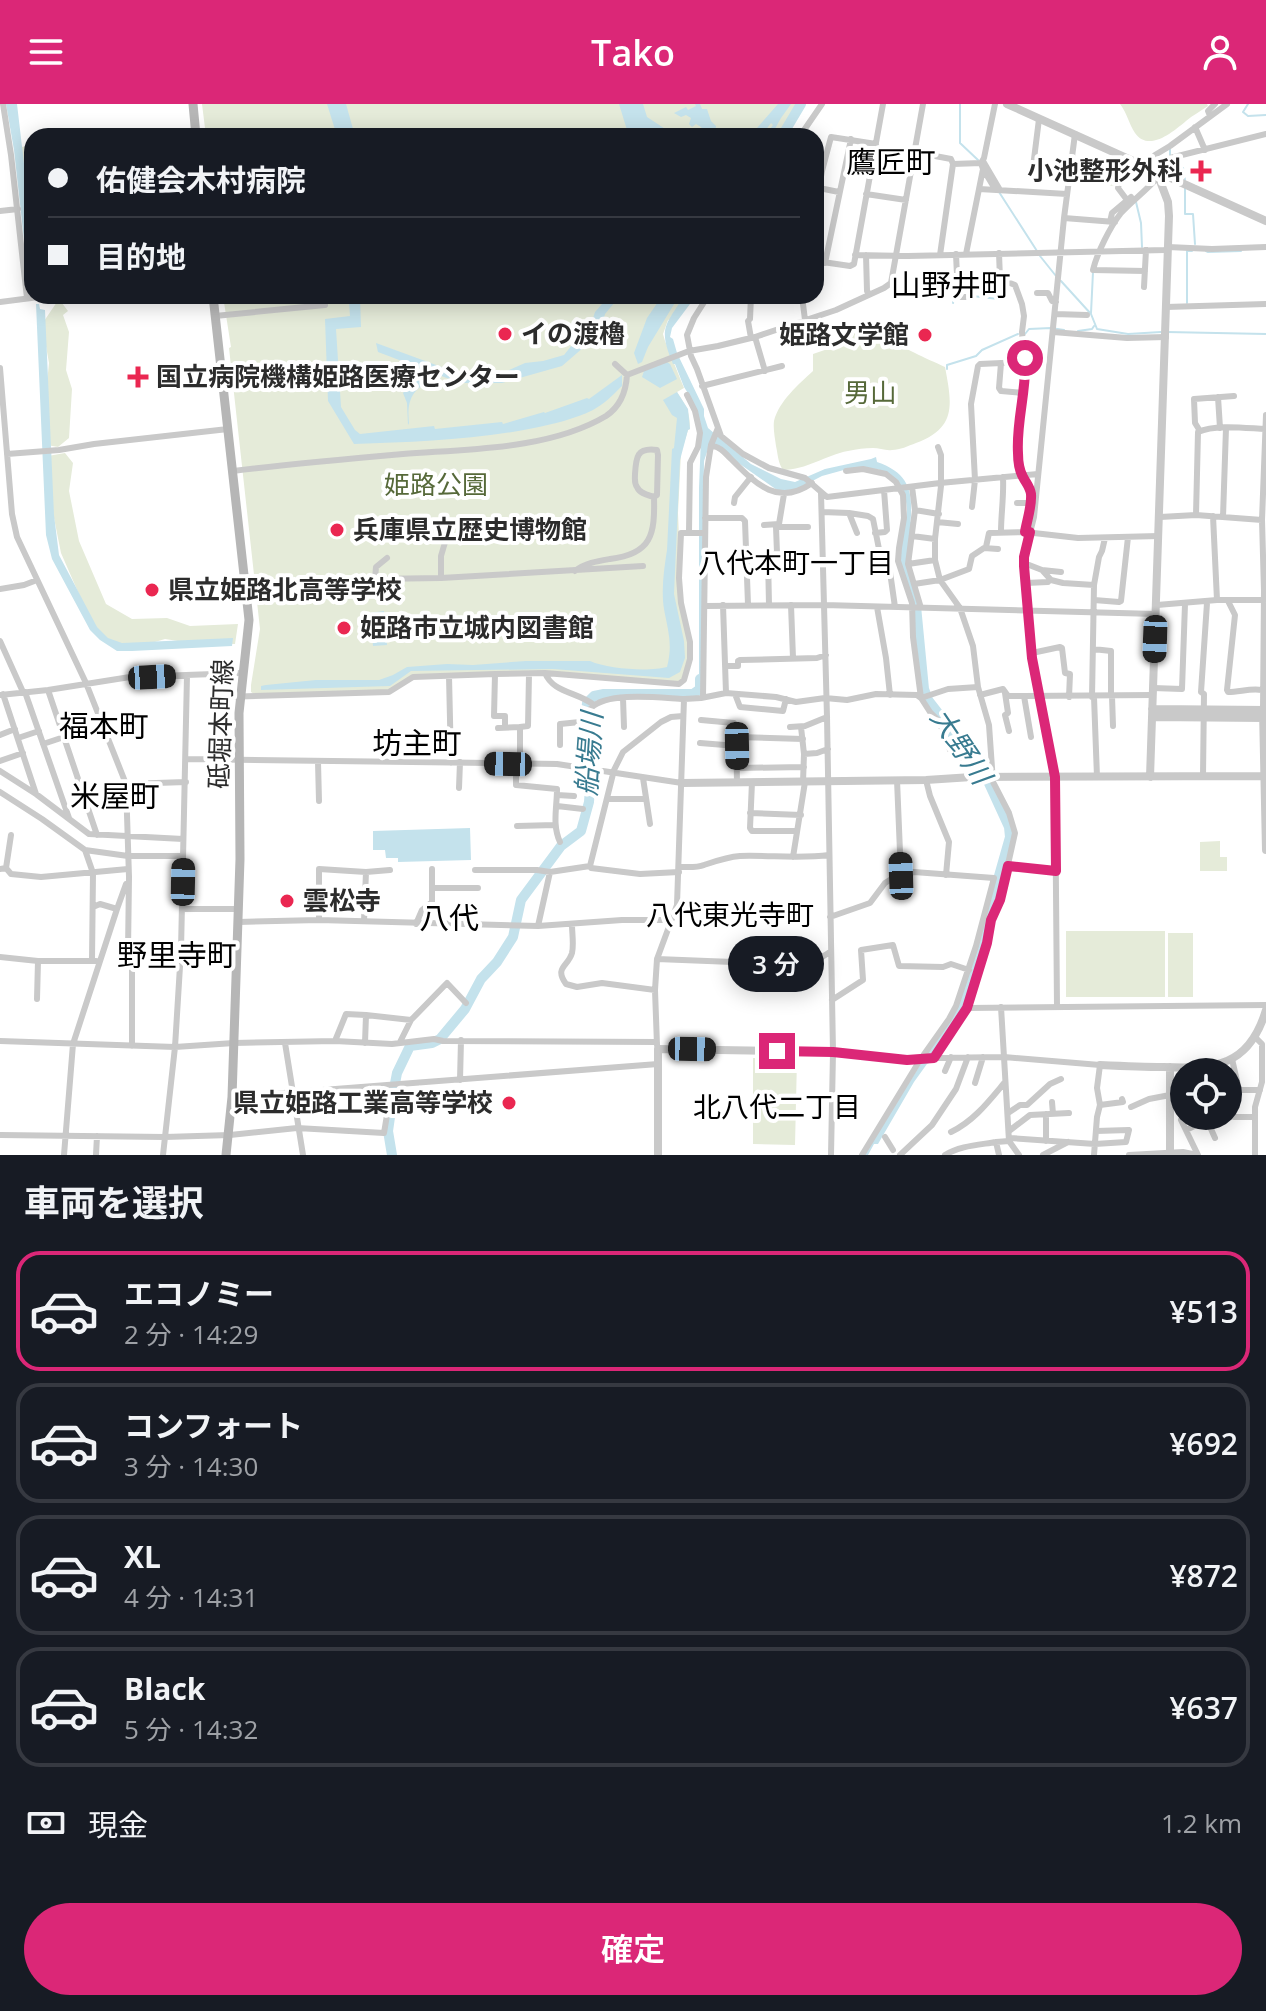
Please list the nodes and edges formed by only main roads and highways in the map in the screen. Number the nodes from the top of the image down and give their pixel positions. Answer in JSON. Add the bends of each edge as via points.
{"nodes":[{"id":1,"x":193,"y":104,"type":"edge"},
{"id":2,"x":195,"y":128,"type":"edge"},
{"id":3,"x":214,"y":304,"type":"edge"},
{"id":4,"x":226,"y":1155,"type":"edge"}],
"edges":[{"from":1,"to":2,"type":"main road"},
{"from":3,"to":4,"type":"main road","name":"砥堀本町線","via":[[249,620],[240,697],[239,909]]}]}
